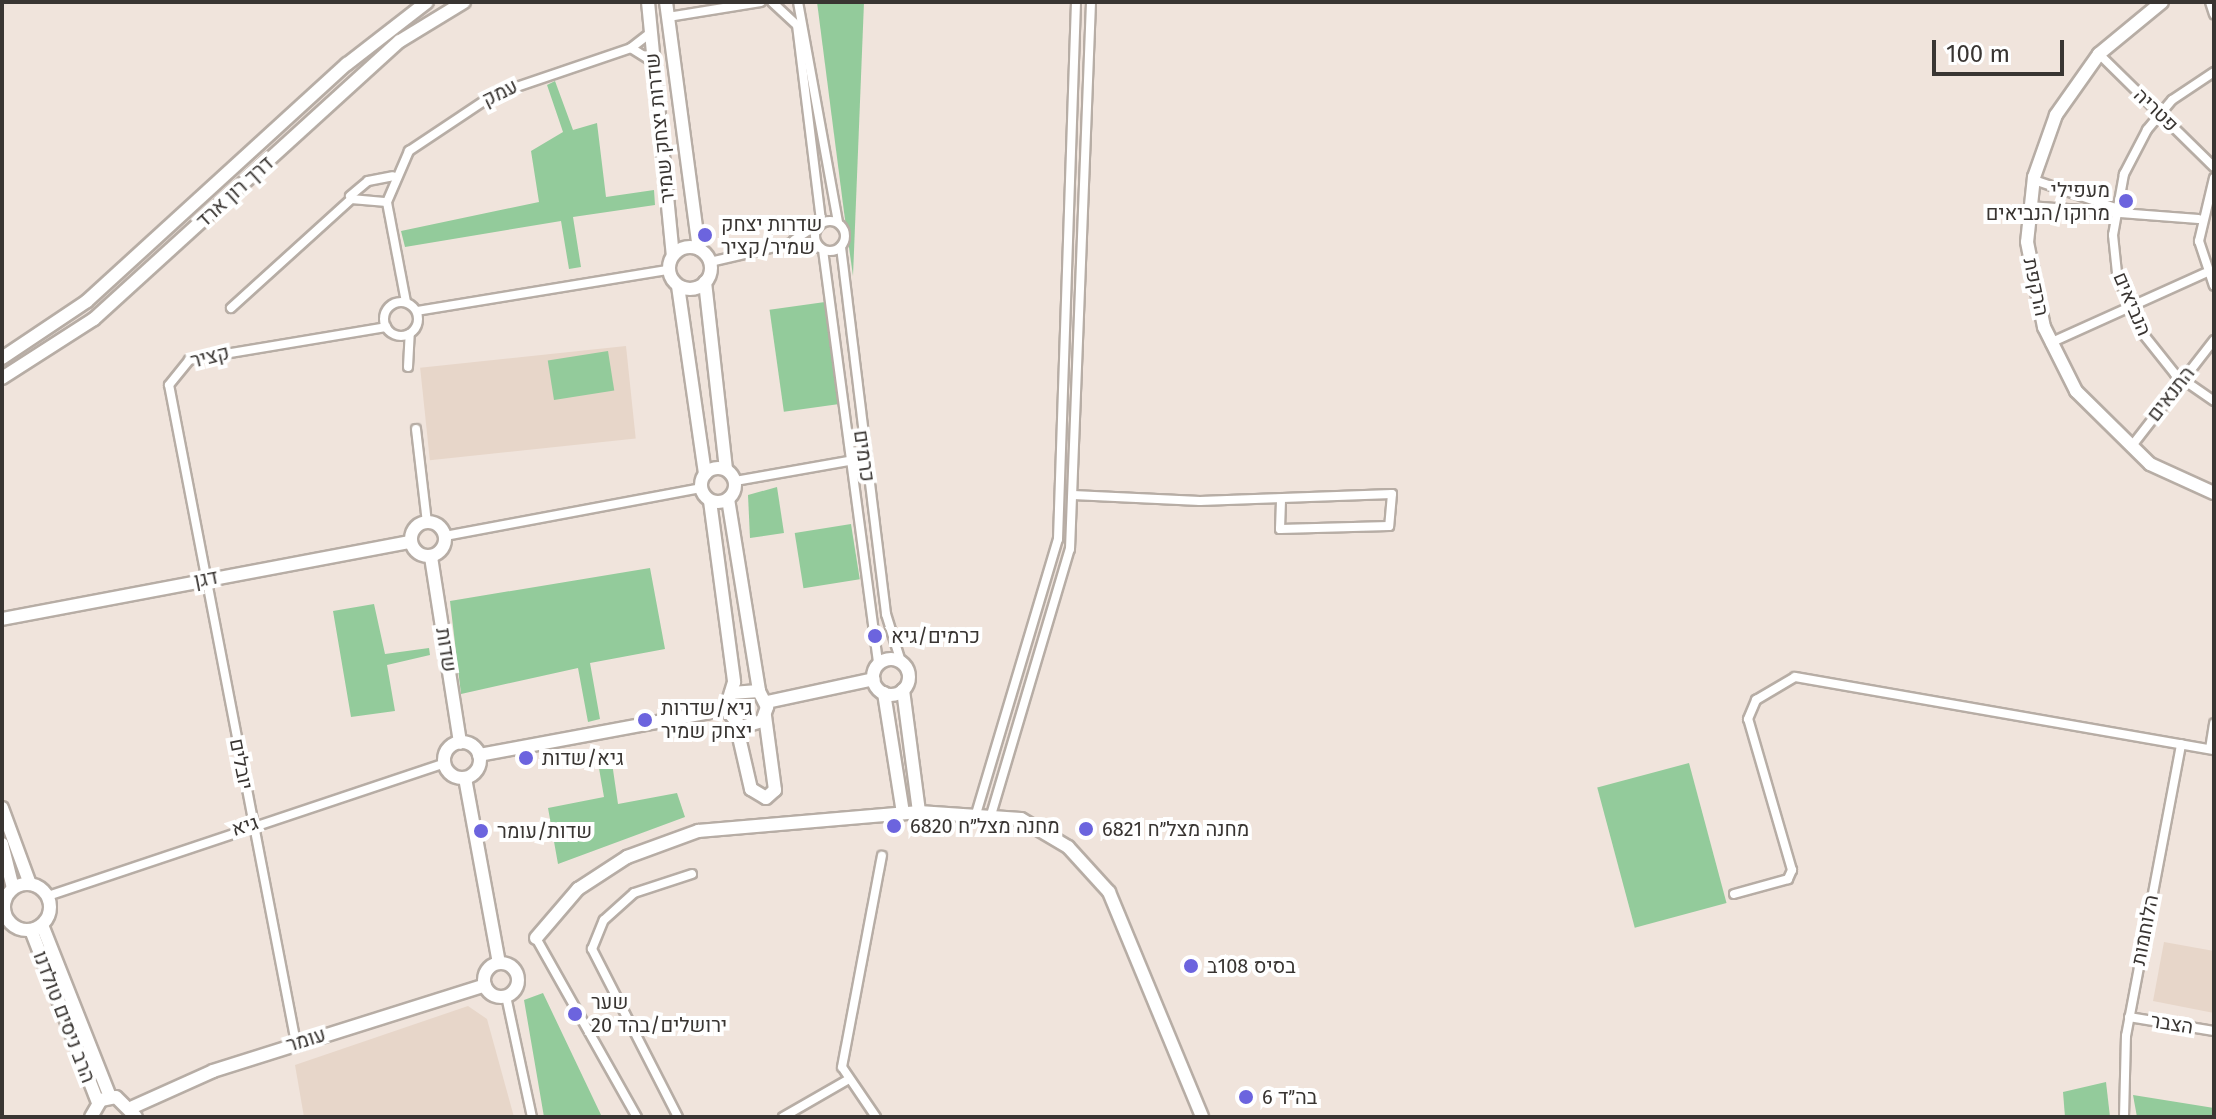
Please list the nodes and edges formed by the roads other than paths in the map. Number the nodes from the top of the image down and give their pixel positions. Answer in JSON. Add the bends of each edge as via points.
{"nodes":[{"id":1,"x":427,"y":2,"type":"edge"},
{"id":2,"x":464,"y":2,"type":"edge"},
{"id":3,"x":648,"y":2,"type":"edge"},
{"id":4,"x":761,"y":2,"type":"edge"},
{"id":5,"x":772,"y":2,"type":"edge"},
{"id":6,"x":798,"y":2,"type":"edge"},
{"id":7,"x":1076,"y":2,"type":"edge"},
{"id":8,"x":1091,"y":2,"type":"edge"},
{"id":9,"x":2162,"y":2,"type":"edge"},
{"id":10,"x":2210,"y":2,"type":"edge"},
{"id":11,"x":669,"y":6,"type":"edge"},
{"id":12,"x":2214,"y":14,"type":"edge"},
{"id":13,"x":650,"y":33,"type":"junction"},
{"id":14,"x":631,"y":48,"type":"junction"},
{"id":15,"x":2099,"y":54,"type":"junction"},
{"id":16,"x":652,"y":61,"type":"junction"},
{"id":17,"x":2214,"y":72,"type":"edge"},
{"id":18,"x":2160,"y":114,"type":"junction"},
{"id":19,"x":2214,"y":167,"type":"edge"},
{"id":20,"x":393,"y":176,"type":"junction"},
{"id":21,"x":2214,"y":178,"type":"edge"},
{"id":22,"x":2034,"y":180,"type":"junction"},
{"id":23,"x":387,"y":202,"type":"junction"},
{"id":24,"x":2029,"y":206,"type":"junction"},
{"id":25,"x":343,"y":207,"type":"junction"},
{"id":26,"x":2117,"y":208,"type":"junction"},
{"id":27,"x":2199,"y":219,"type":"junction"},
{"id":28,"x":820,"y":222,"type":"junction"},
{"id":29,"x":838,"y":222,"type":"junction"},
{"id":30,"x":786,"y":244,"type":"junction"},
{"id":31,"x":841,"y":247,"type":"junction"},
{"id":32,"x":699,"y":249,"type":"junction"},
{"id":33,"x":822,"y":249,"type":"junction"},
{"id":34,"x":673,"y":255,"type":"junction"},
{"id":35,"x":710,"y":262,"type":"junction"},
{"id":36,"x":668,"y":270,"type":"junction"},
{"id":37,"x":2205,"y":273,"type":"junction"},
{"id":38,"x":396,"y":275,"type":"junction"},
{"id":39,"x":705,"y":282,"type":"junction"},
{"id":40,"x":678,"y":286,"type":"junction"},
{"id":41,"x":2214,"y":286,"type":"edge"},
{"id":42,"x":406,"y":302,"type":"junction"},
{"id":43,"x":393,"y":304,"type":"junction"},
{"id":44,"x":2128,"y":305,"type":"junction"},
{"id":45,"x":231,"y":308,"type":"dead end"},
{"id":46,"x":417,"y":311,"type":"junction"},
{"id":47,"x":441,"y":312,"type":"junction"},
{"id":48,"x":384,"y":315,"type":"junction"},
{"id":49,"x":418,"y":324,"type":"junction"},
{"id":50,"x":363,"y":327,"type":"junction"},
{"id":51,"x":386,"y":327,"type":"junction"},
{"id":52,"x":410,"y":334,"type":"junction"},
{"id":53,"x":397,"y":336,"type":"junction"},
{"id":54,"x":2214,"y":340,"type":"edge"},
{"id":55,"x":2050,"y":343,"type":"junction"},
{"id":56,"x":407,"y":357,"type":"junction"},
{"id":57,"x":2,"y":358,"type":"edge"},
{"id":58,"x":408,"y":367,"type":"dead end"},
{"id":59,"x":2,"y":378,"type":"edge"},
{"id":60,"x":2181,"y":379,"type":"junction"},
{"id":61,"x":2214,"y":401,"type":"edge"},
{"id":62,"x":416,"y":429,"type":"dead end"},
{"id":63,"x":2130,"y":448,"type":"junction"},
{"id":64,"x":860,"y":459,"type":"junction"},
{"id":65,"x":726,"y":469,"type":"junction"},
{"id":66,"x":705,"y":474,"type":"junction"},
{"id":67,"x":735,"y":481,"type":"junction"},
{"id":68,"x":701,"y":488,"type":"junction"},
{"id":69,"x":2214,"y":493,"type":"edge"},
{"id":70,"x":1064,"y":494,"type":"junction"},
{"id":71,"x":1075,"y":495,"type":"junction"},
{"id":72,"x":728,"y":499,"type":"junction"},
{"id":73,"x":1281,"y":500,"type":"junction"},
{"id":74,"x":710,"y":501,"type":"junction"},
{"id":75,"x":427,"y":522,"type":"junction"},
{"id":76,"x":445,"y":536,"type":"junction"},
{"id":77,"x":411,"y":542,"type":"junction"},
{"id":78,"x":431,"y":557,"type":"junction"},
{"id":79,"x":205,"y":579,"type":"junction"},
{"id":80,"x":2,"y":619,"type":"edge"},
{"id":81,"x":901,"y":662,"type":"junction"},
{"id":82,"x":878,"y":664,"type":"junction"},
{"id":83,"x":874,"y":679,"type":"junction"},
{"id":84,"x":903,"y":690,"type":"junction"},
{"id":85,"x":731,"y":693,"type":"junction"},
{"id":86,"x":884,"y":693,"type":"junction"},
{"id":87,"x":763,"y":697,"type":"junction"},
{"id":88,"x":726,"y":709,"type":"junction"},
{"id":89,"x":765,"y":716,"type":"junction"},
{"id":90,"x":2214,"y":723,"type":"edge"},
{"id":91,"x":736,"y":724,"type":"junction"},
{"id":92,"x":460,"y":743,"type":"junction"},
{"id":93,"x":2181,"y":744,"type":"junction"},
{"id":94,"x":2212,"y":750,"type":"edge"},
{"id":95,"x":479,"y":755,"type":"junction"},
{"id":96,"x":445,"y":763,"type":"junction"},
{"id":97,"x":465,"y":778,"type":"junction"},
{"id":98,"x":2,"y":808,"type":"edge"},
{"id":99,"x":919,"y":812,"type":"junction"},
{"id":100,"x":903,"y":813,"type":"junction"},
{"id":101,"x":976,"y":814,"type":"junction"},
{"id":102,"x":991,"y":815,"type":"junction"},
{"id":103,"x":252,"y":823,"type":"junction"},
{"id":104,"x":2,"y":844,"type":"edge"},
{"id":105,"x":882,"y":856,"type":"dead end"},
{"id":106,"x":692,"y":874,"type":"dead end"},
{"id":107,"x":30,"y":884,"type":"junction"},
{"id":108,"x":13,"y":888,"type":"junction"},
{"id":109,"x":1734,"y":894,"type":"dead end"},
{"id":110,"x":48,"y":896,"type":"junction"},
{"id":111,"x":3,"y":914,"type":"edge"},
{"id":112,"x":36,"y":928,"type":"junction"},
{"id":113,"x":536,"y":938,"type":"joint"},
{"id":114,"x":499,"y":963,"type":"junction"},
{"id":115,"x":485,"y":985,"type":"junction"},
{"id":116,"x":506,"y":996,"type":"junction"},
{"id":117,"x":2129,"y":1017,"type":"junction"},
{"id":118,"x":2214,"y":1031,"type":"edge"},
{"id":119,"x":296,"y":1043,"type":"junction"},
{"id":120,"x":849,"y":1079,"type":"junction"},
{"id":121,"x":104,"y":1100,"type":"junction"},
{"id":122,"x":134,"y":1112,"type":"edge"},
{"id":123,"x":91,"y":1117,"type":"edge"},
{"id":124,"x":532,"y":1117,"type":"edge"},
{"id":125,"x":637,"y":1117,"type":"edge"},
{"id":126,"x":678,"y":1117,"type":"edge"},
{"id":127,"x":783,"y":1117,"type":"edge"},
{"id":128,"x":876,"y":1117,"type":"edge"},
{"id":129,"x":1202,"y":1117,"type":"edge"},
{"id":130,"x":2124,"y":1117,"type":"edge"}],
"edges":[{"from":1,"to":57,"type":"street","name":"דרך רון ארד","via":[[347,64],[87,301]]},
{"from":2,"to":59,"type":"street","name":"דרך רון ארד","via":[[400,41],[94,319]]},
{"from":3,"to":13,"type":"street","name":"שדרות יצחק שמיר"},
{"from":4,"to":11,"type":"street"},
{"from":5,"to":28,"type":"street","via":[[797,25]]},
{"from":6,"to":29,"type":"street"},
{"from":7,"to":70,"type":"street"},
{"from":8,"to":71,"type":"street","via":[[1076,313]]},
{"from":9,"to":15,"type":"street","name":"הרקפת"},
{"from":10,"to":12,"type":"street"},
{"from":11,"to":32,"type":"street","name":"שדרות יצחק שמיר"},
{"from":13,"to":14,"type":"street","name":"עמק"},
{"from":13,"to":16,"type":"street","name":"שדרות יצחק שמיר"},
{"from":14,"to":16,"type":"street"},
{"from":14,"to":20,"type":"street","name":"עמק","via":[[493,95],[425,137]]},
{"from":15,"to":18,"type":"street","name":"פטריה"},
{"from":15,"to":22,"type":"street","name":"הרקפת","via":[[2056,115]]},
{"from":16,"to":34,"type":"street","name":"שדרות יצחק שמיר"},
{"from":17,"to":18,"type":"street","name":"הנביאים"},
{"from":18,"to":19,"type":"street","name":"פטריה"},
{"from":18,"to":26,"type":"street","name":"הנביאים","via":[[2127,167]]},
{"from":20,"to":23,"type":"street","name":"עמק"},
{"from":20,"to":25,"type":"street","name":"עמק","via":[[368,181]]},
{"from":21,"to":27,"type":"street"},
{"from":22,"to":24,"type":"street","name":"הרקפת"},
{"from":22,"to":26,"type":"street"},
{"from":23,"to":25,"type":"street","via":[[360,195]]},
{"from":23,"to":38,"type":"street","name":"עמק"},
{"from":24,"to":26,"type":"street"},
{"from":24,"to":55,"type":"street","name":"הרקפת","via":[[2033,288]]},
{"from":25,"to":45,"type":"street","name":"עמק"},
{"from":26,"to":27,"type":"street"},
{"from":26,"to":44,"type":"street","name":"הנביאים","via":[[2115,264]]},
{"from":27,"to":37,"type":"street"},
{"from":28,"to":29,"type":"street"},
{"from":28,"to":30,"type":"street"},
{"from":28,"to":33,"type":"street","name":"כרמים"},
{"from":29,"to":31,"type":"street","name":"כרמים"},
{"from":30,"to":33,"type":"street"},
{"from":30,"to":35,"type":"street"},
{"from":31,"to":33,"type":"street"},
{"from":31,"to":64,"type":"street","name":"כרמים"},
{"from":32,"to":34,"type":"street"},
{"from":32,"to":35,"type":"street"},
{"from":33,"to":64,"type":"street","name":"כרמים"},
{"from":34,"to":36,"type":"street"},
{"from":35,"to":39,"type":"street"},
{"from":36,"to":40,"type":"street"},
{"from":36,"to":47,"type":"street"},
{"from":37,"to":41,"type":"street"},
{"from":37,"to":44,"type":"street"},
{"from":38,"to":42,"type":"street","name":"עמק"},
{"from":38,"to":43,"type":"street","name":"עמק"},
{"from":39,"to":40,"type":"street"},
{"from":39,"to":65,"type":"street"},
{"from":40,"to":66,"type":"street"},
{"from":42,"to":43,"type":"street"},
{"from":42,"to":46,"type":"street"},
{"from":43,"to":48,"type":"street"},
{"from":44,"to":55,"type":"street"},
{"from":44,"to":60,"type":"street","name":"הנביאים","via":[[2146,341]]},
{"from":46,"to":47,"type":"street"},
{"from":46,"to":49,"type":"street"},
{"from":47,"to":49,"type":"street"},
{"from":48,"to":50,"type":"street","name":"קציר"},
{"from":48,"to":51,"type":"street"},
{"from":49,"to":52,"type":"street"},
{"from":50,"to":51,"type":"street","name":"קציר"},
{"from":50,"to":79,"type":"street","name":"קציר","via":[[177,367],[169,385]]},
{"from":51,"to":53,"type":"street"},
{"from":52,"to":53,"type":"street"},
{"from":52,"to":56,"type":"street"},
{"from":53,"to":56,"type":"street"},
{"from":54,"to":60,"type":"street","name":"התנאים"},
{"from":55,"to":63,"type":"street","name":"הרקפת","via":[[2076,391]]},
{"from":56,"to":58,"type":"street"},
{"from":60,"to":61,"type":"street","name":"הנביאים"},
{"from":60,"to":63,"type":"street","name":"התנאים"},
{"from":62,"to":75,"type":"street"},
{"from":63,"to":69,"type":"street","name":"הרקפת"},
{"from":64,"to":67,"type":"street"},
{"from":64,"to":81,"type":"street","name":"כרמים","via":[[886,614]]},
{"from":64,"to":82,"type":"street","name":"כרמים"},
{"from":65,"to":66,"type":"street"},
{"from":65,"to":67,"type":"street"},
{"from":66,"to":68,"type":"street"},
{"from":67,"to":72,"type":"street"},
{"from":68,"to":74,"type":"street"},
{"from":68,"to":76,"type":"street"},
{"from":70,"to":71,"type":"street"},
{"from":70,"to":101,"type":"street","via":[[1047,591]]},
{"from":71,"to":73,"type":"street"},
{"from":71,"to":102,"type":"street","via":[[1060,601]]},
{"from":72,"to":74,"type":"street"},
{"from":72,"to":87,"type":"street"},
{"from":73,"to":73,"type":"street","via":[[1376,495],[1392,494],[1389,526],[1280,529]]},
{"from":74,"to":85,"type":"street"},
{"from":75,"to":76,"type":"street"},
{"from":75,"to":77,"type":"street"},
{"from":76,"to":78,"type":"street"},
{"from":77,"to":78,"type":"street"},
{"from":77,"to":79,"type":"street","name":"דגן"},
{"from":78,"to":92,"type":"street","name":"שדות"},
{"from":79,"to":80,"type":"street","name":"דגן"},
{"from":79,"to":103,"type":"street","name":"יובלים"},
{"from":81,"to":82,"type":"street"},
{"from":81,"to":84,"type":"street","via":[[909,677]]},
{"from":82,"to":83,"type":"street"},
{"from":83,"to":86,"type":"street"},
{"from":83,"to":87,"type":"street"},
{"from":84,"to":86,"type":"street"},
{"from":84,"to":99,"type":"street"},
{"from":85,"to":87,"type":"street"},
{"from":85,"to":88,"type":"street"},
{"from":86,"to":100,"type":"street"},
{"from":87,"to":89,"type":"street"},
{"from":88,"to":91,"type":"street"},
{"from":88,"to":95,"type":"street"},
{"from":89,"to":91,"type":"street","via":[[752,726]]},
{"from":89,"to":91,"type":"street","via":[[775,782],[766,798],[751,789]]},
{"from":90,"to":94,"type":"street"},
{"from":92,"to":95,"type":"street"},
{"from":92,"to":96,"type":"street"},
{"from":93,"to":94,"type":"street"},
{"from":93,"to":109,"type":"street","via":[[1795,677],[1756,700],[1748,719],[1792,870],[1788,879]]},
{"from":93,"to":117,"type":"street","name":"הלוחמות"},
{"from":95,"to":97,"type":"street","via":[[477,770]]},
{"from":96,"to":97,"type":"street"},
{"from":96,"to":103,"type":"street","name":"גיא"},
{"from":97,"to":114,"type":"street"},
{"from":98,"to":107,"type":"street"},
{"from":99,"to":100,"type":"street"},
{"from":99,"to":101,"type":"street"},
{"from":100,"to":113,"type":"street","via":[[698,831],[627,857],[578,889]]},
{"from":101,"to":102,"type":"street"},
{"from":102,"to":129,"type":"street","via":[[1021,819],[1068,847],[1109,892]]},
{"from":103,"to":110,"type":"street","name":"גיא"},
{"from":103,"to":119,"type":"street","name":"יובלים"},
{"from":104,"to":108,"type":"street"},
{"from":105,"to":120,"type":"street","via":[[842,1067]]},
{"from":106,"to":126,"type":"street","via":[[634,893],[604,920],[592,949]]},
{"from":107,"to":108,"type":"street"},
{"from":107,"to":110,"type":"street"},
{"from":108,"to":111,"type":"street"},
{"from":110,"to":112,"type":"street"},
{"from":111,"to":112,"type":"street","via":[[17,929]]},
{"from":112,"to":121,"type":"street","name":"הרב ניסים טולדנו"},
{"from":113,"to":125,"type":"street"},
{"from":114,"to":115,"type":"street","via":[[487,971]]},
{"from":114,"to":116,"type":"street","via":[[518,979]]},
{"from":115,"to":116,"type":"street"},
{"from":115,"to":119,"type":"street","name":"עומר"},
{"from":116,"to":124,"type":"street"},
{"from":117,"to":118,"type":"street","name":"הצבר"},
{"from":117,"to":130,"type":"street","name":"הלוחמות"},
{"from":119,"to":122,"type":"street","name":"עומר"},
{"from":120,"to":127,"type":"street"},
{"from":120,"to":128,"type":"street"},
{"from":121,"to":122,"type":"street"},
{"from":121,"to":123,"type":"street"}]}
